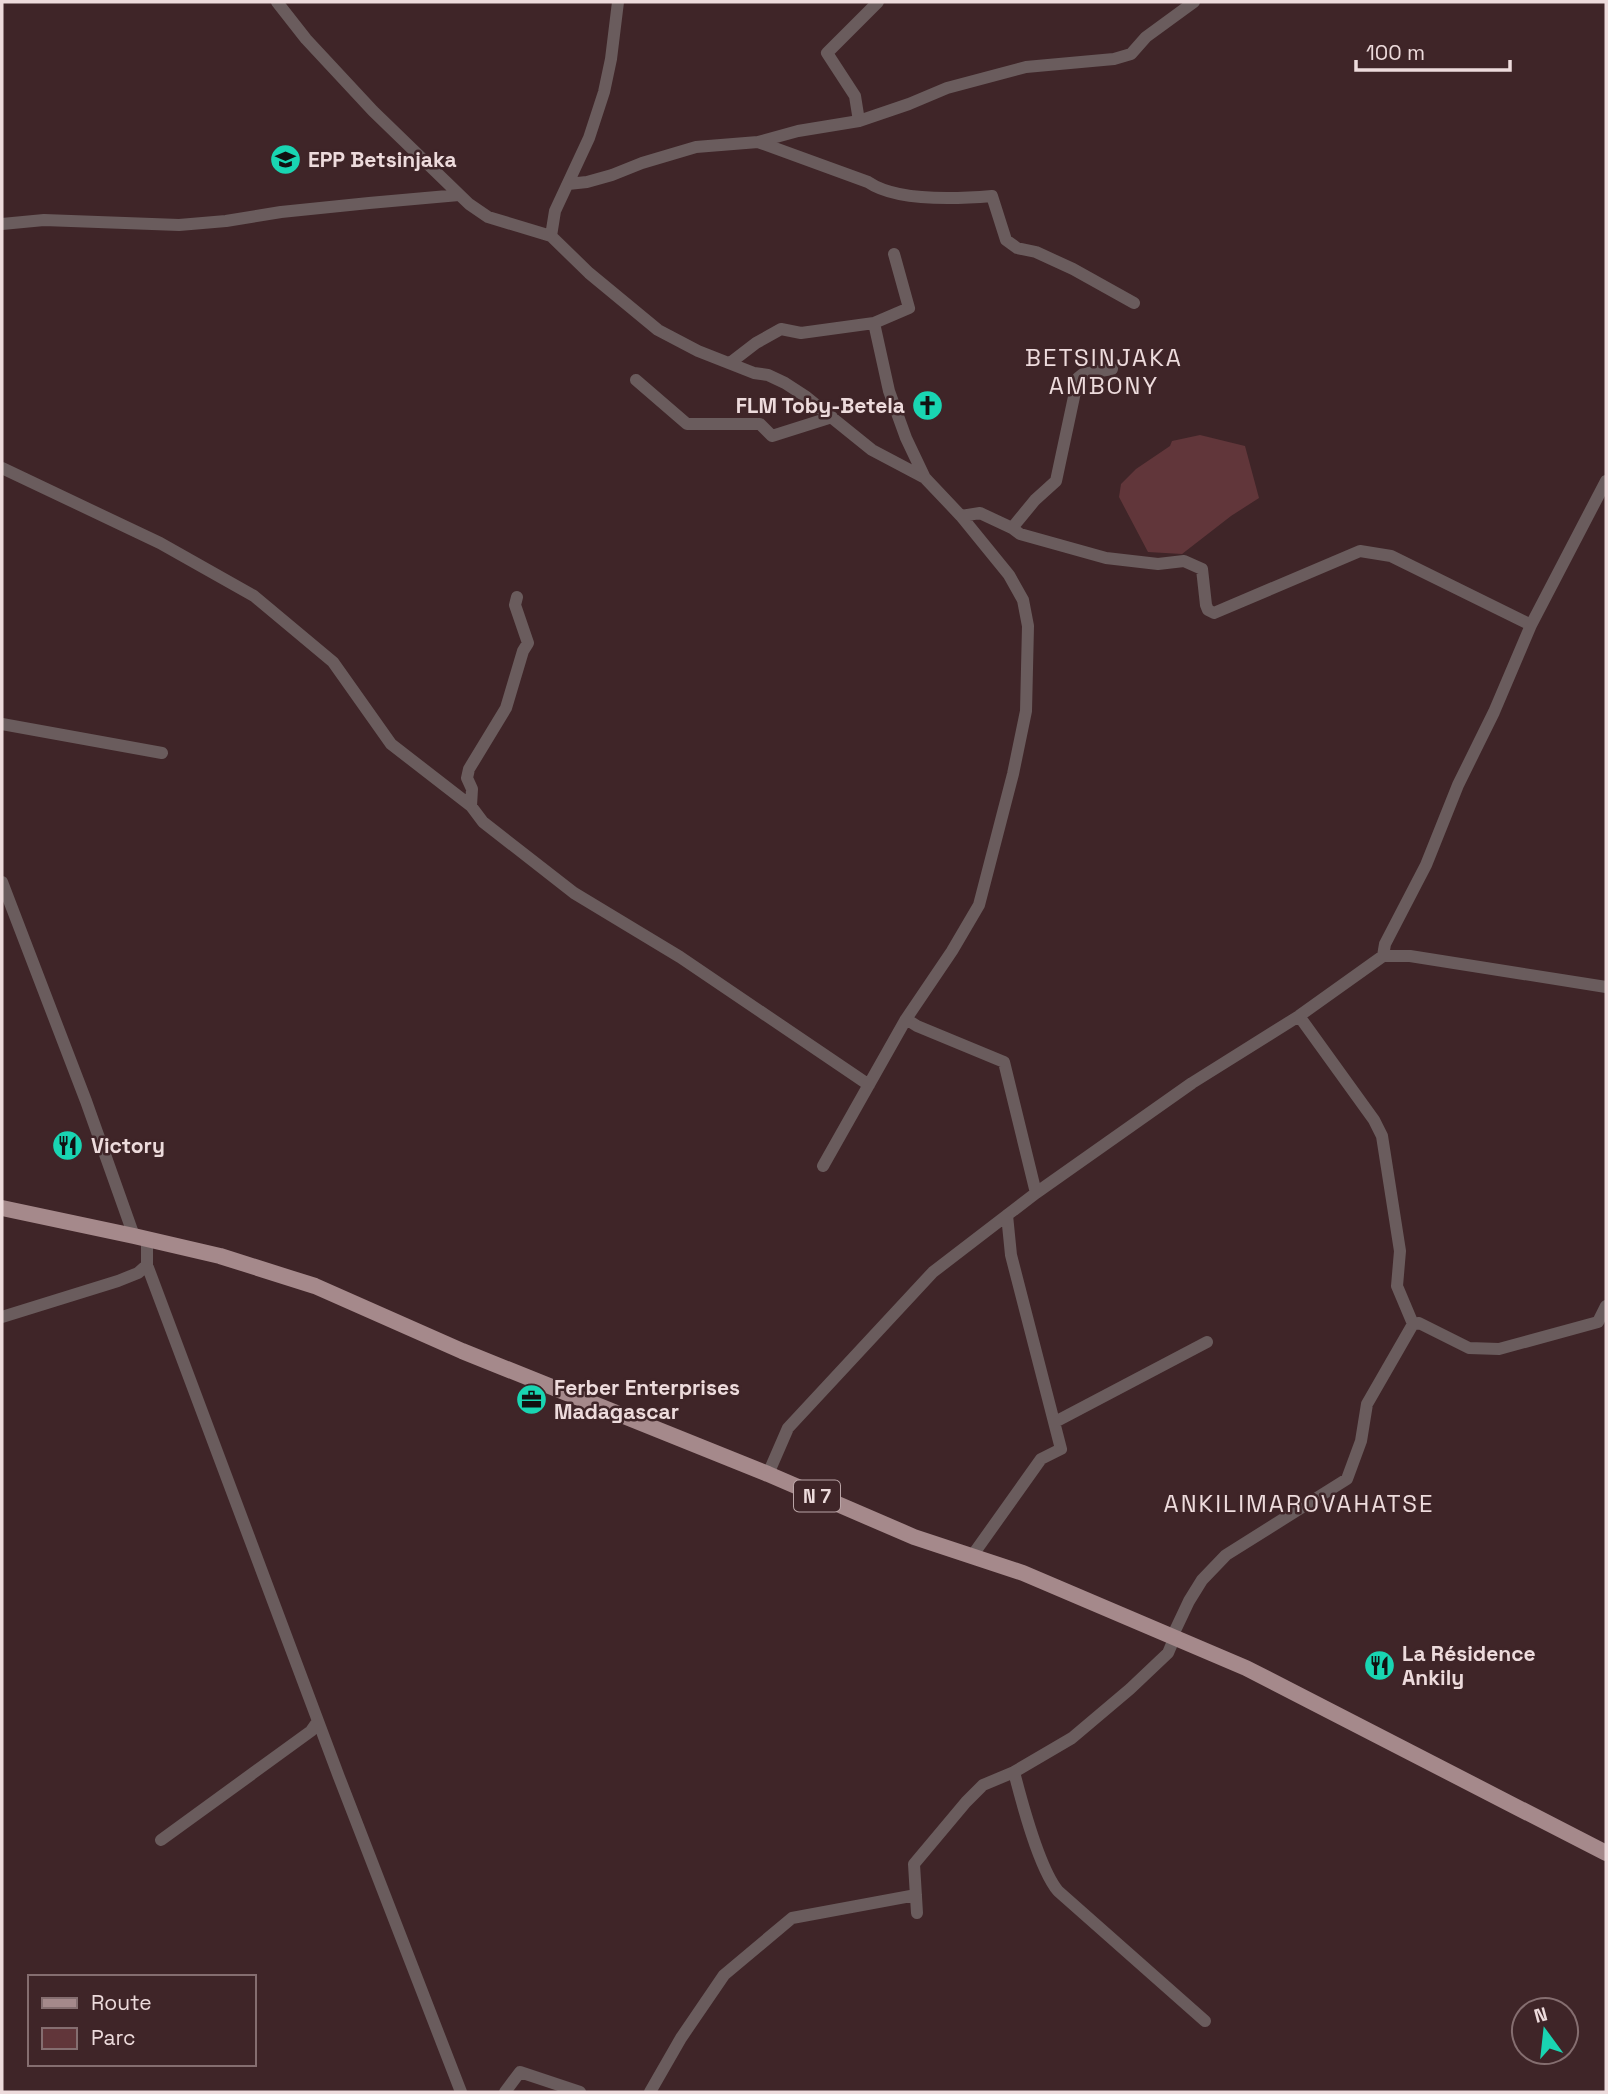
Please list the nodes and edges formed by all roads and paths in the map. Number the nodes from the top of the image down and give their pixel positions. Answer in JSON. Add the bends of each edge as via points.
{"nodes":[{"id":1,"x":277,"y":2,"type":"edge"},
{"id":2,"x":618,"y":2,"type":"edge"},
{"id":3,"x":877,"y":2,"type":"edge"},
{"id":4,"x":1194,"y":2,"type":"edge"},
{"id":5,"x":859,"y":121,"type":"junction"},
{"id":6,"x":758,"y":142,"type":"junction"},
{"id":7,"x":568,"y":184,"type":"junction"},
{"id":8,"x":458,"y":195,"type":"junction"},
{"id":9,"x":2,"y":223,"type":"edge"},
{"id":10,"x":551,"y":236,"type":"junction"},
{"id":11,"x":894,"y":254,"type":"dead end"},
{"id":12,"x":1135,"y":303,"type":"dead end"},
{"id":13,"x":874,"y":323,"type":"junction"},
{"id":14,"x":730,"y":363,"type":"junction"},
{"id":15,"x":1112,"y":369,"type":"dead end"},
{"id":16,"x":636,"y":380,"type":"dead end"},
{"id":17,"x":832,"y":417,"type":"junction"},
{"id":18,"x":2,"y":468,"type":"edge"},
{"id":19,"x":925,"y":478,"type":"junction"},
{"id":20,"x":1606,"y":481,"type":"edge"},
{"id":21,"x":961,"y":516,"type":"junction"},
{"id":22,"x":1012,"y":528,"type":"junction"},
{"id":23,"x":517,"y":597,"type":"dead end"},
{"id":24,"x":1531,"y":625,"type":"junction"},
{"id":25,"x":2,"y":724,"type":"edge"},
{"id":26,"x":162,"y":753,"type":"dead end"},
{"id":27,"x":471,"y":806,"type":"junction"},
{"id":28,"x":2,"y":882,"type":"edge"},
{"id":29,"x":1383,"y":956,"type":"junction"},
{"id":30,"x":1606,"y":987,"type":"edge"},
{"id":31,"x":1299,"y":1016,"type":"junction"},
{"id":32,"x":906,"y":1020,"type":"junction"},
{"id":33,"x":869,"y":1085,"type":"junction"},
{"id":34,"x":823,"y":1166,"type":"dead end"},
{"id":35,"x":1036,"y":1192,"type":"junction"},
{"id":36,"x":2,"y":1209,"type":"edge"},
{"id":37,"x":1007,"y":1215,"type":"junction"},
{"id":38,"x":141,"y":1237,"type":"junction"},
{"id":39,"x":147,"y":1265,"type":"junction"},
{"id":40,"x":1606,"y":1306,"type":"edge"},
{"id":41,"x":2,"y":1317,"type":"edge"},
{"id":42,"x":1413,"y":1324,"type":"junction"},
{"id":43,"x":1208,"y":1342,"type":"dead end"},
{"id":44,"x":1055,"y":1422,"type":"junction"},
{"id":45,"x":768,"y":1474,"type":"junction"},
{"id":46,"x":972,"y":1556,"type":"junction"},
{"id":47,"x":1173,"y":1638,"type":"junction"},
{"id":48,"x":318,"y":1721,"type":"junction"},
{"id":49,"x":1014,"y":1772,"type":"junction"},
{"id":50,"x":161,"y":1840,"type":"dead end"},
{"id":51,"x":1606,"y":1853,"type":"edge"},
{"id":52,"x":916,"y":1895,"type":"junction"},
{"id":53,"x":917,"y":1913,"type":"dead end"},
{"id":54,"x":1205,"y":2021,"type":"dead end"},
{"id":55,"x":461,"y":2092,"type":"edge"},
{"id":56,"x":505,"y":2092,"type":"edge"},
{"id":57,"x":580,"y":2092,"type":"edge"},
{"id":58,"x":650,"y":2092,"type":"edge"}],
"edges":[{"from":1,"to":8,"type":"street","via":[[373,111]]},
{"from":2,"to":7,"type":"street","via":[[604,92]]},
{"from":3,"to":5,"type":"street","via":[[827,53],[855,96]]},
{"from":4,"to":5,"type":"street","via":[[1146,37],[1131,54],[1026,67],[947,88]]},
{"from":5,"to":6,"type":"street"},
{"from":6,"to":7,"type":"street","via":[[696,147],[612,175]]},
{"from":6,"to":12,"type":"street","via":[[879,190],[901,195],[992,196],[1006,240]]},
{"from":7,"to":10,"type":"street","via":[[555,211]]},
{"from":8,"to":9,"type":"street","via":[[178,225]]},
{"from":8,"to":10,"type":"street","via":[[488,217]]},
{"from":10,"to":14,"type":"street","via":[[658,330]]},
{"from":11,"to":13,"type":"street","via":[[909,308]]},
{"from":13,"to":14,"type":"street","via":[[801,333],[781,329]]},
{"from":13,"to":19,"type":"street","via":[[889,391]]},
{"from":14,"to":17,"type":"street","via":[[785,383]]},
{"from":15,"to":22,"type":"street","via":[[1078,378],[1056,481]]},
{"from":16,"to":17,"type":"street","via":[[687,424],[760,424],[772,436]]},
{"from":17,"to":19,"type":"street","via":[[872,450]]},
{"from":18,"to":27,"type":"street","via":[[160,543],[254,596],[332,662],[391,744]]},
{"from":19,"to":21,"type":"street"},
{"from":20,"to":24,"type":"street"},
{"from":21,"to":22,"type":"street","via":[[980,513]]},
{"from":21,"to":32,"type":"street","via":[[1009,575],[1023,600],[1028,626],[1026,711],[979,905]]},
{"from":22,"to":24,"type":"street","via":[[1106,558],[1158,564],[1184,561],[1202,569],[1206,605],[1214,613],[1368,551],[1391,556]]},
{"from":23,"to":27,"type":"street","via":[[515,605],[528,643],[506,708],[469,769]]},
{"from":24,"to":29,"type":"street"},
{"from":25,"to":26,"type":"street"},
{"from":27,"to":33,"type":"street","via":[[483,822],[574,893],[680,957]]},
{"from":28,"to":38,"type":"street"},
{"from":29,"to":30,"type":"street","via":[[1410,956]]},
{"from":29,"to":31,"type":"street"},
{"from":31,"to":35,"type":"street","via":[[1192,1083]]},
{"from":31,"to":42,"type":"street","via":[[1382,1136],[1400,1251],[1397,1286]]},
{"from":32,"to":33,"type":"street"},
{"from":32,"to":35,"type":"street","via":[[1004,1062]]},
{"from":33,"to":34,"type":"street"},
{"from":35,"to":37,"type":"street"},
{"from":36,"to":38,"type":"main road","number":"N 7"},
{"from":37,"to":44,"type":"street","via":[[1011,1255]]},
{"from":37,"to":45,"type":"street","via":[[933,1272],[788,1428]]},
{"from":38,"to":39,"type":"street"},
{"from":38,"to":45,"type":"main road","number":"N 7","via":[[315,1286],[577,1399]]},
{"from":39,"to":41,"type":"street","via":[[118,1281]]},
{"from":39,"to":48,"type":"street"},
{"from":40,"to":42,"type":"street","via":[[1598,1322],[1499,1349],[1469,1348]]},
{"from":42,"to":47,"type":"street","via":[[1367,1404],[1361,1441],[1347,1479],[1226,1555],[1202,1580]]},
{"from":43,"to":44,"type":"street"},
{"from":44,"to":46,"type":"street","via":[[1060,1449],[1041,1459]]},
{"from":45,"to":46,"type":"main road","number":"N 7","via":[[914,1537]]},
{"from":46,"to":47,"type":"main road","number":"N 7","via":[[1023,1573]]},
{"from":47,"to":49,"type":"street","via":[[1168,1653],[1072,1738]]},
{"from":47,"to":51,"type":"main road","number":"N 7","via":[[1246,1668]]},
{"from":48,"to":50,"type":"street","via":[[311,1731]]},
{"from":48,"to":55,"type":"street"},
{"from":49,"to":52,"type":"street","via":[[984,1785],[914,1864]]},
{"from":49,"to":54,"type":"street","via":[[1049,1880]]},
{"from":52,"to":53,"type":"street"},
{"from":52,"to":58,"type":"street","via":[[792,1918],[724,1975]]},
{"from":56,"to":57,"type":"street","via":[[520,2072]]}]}
